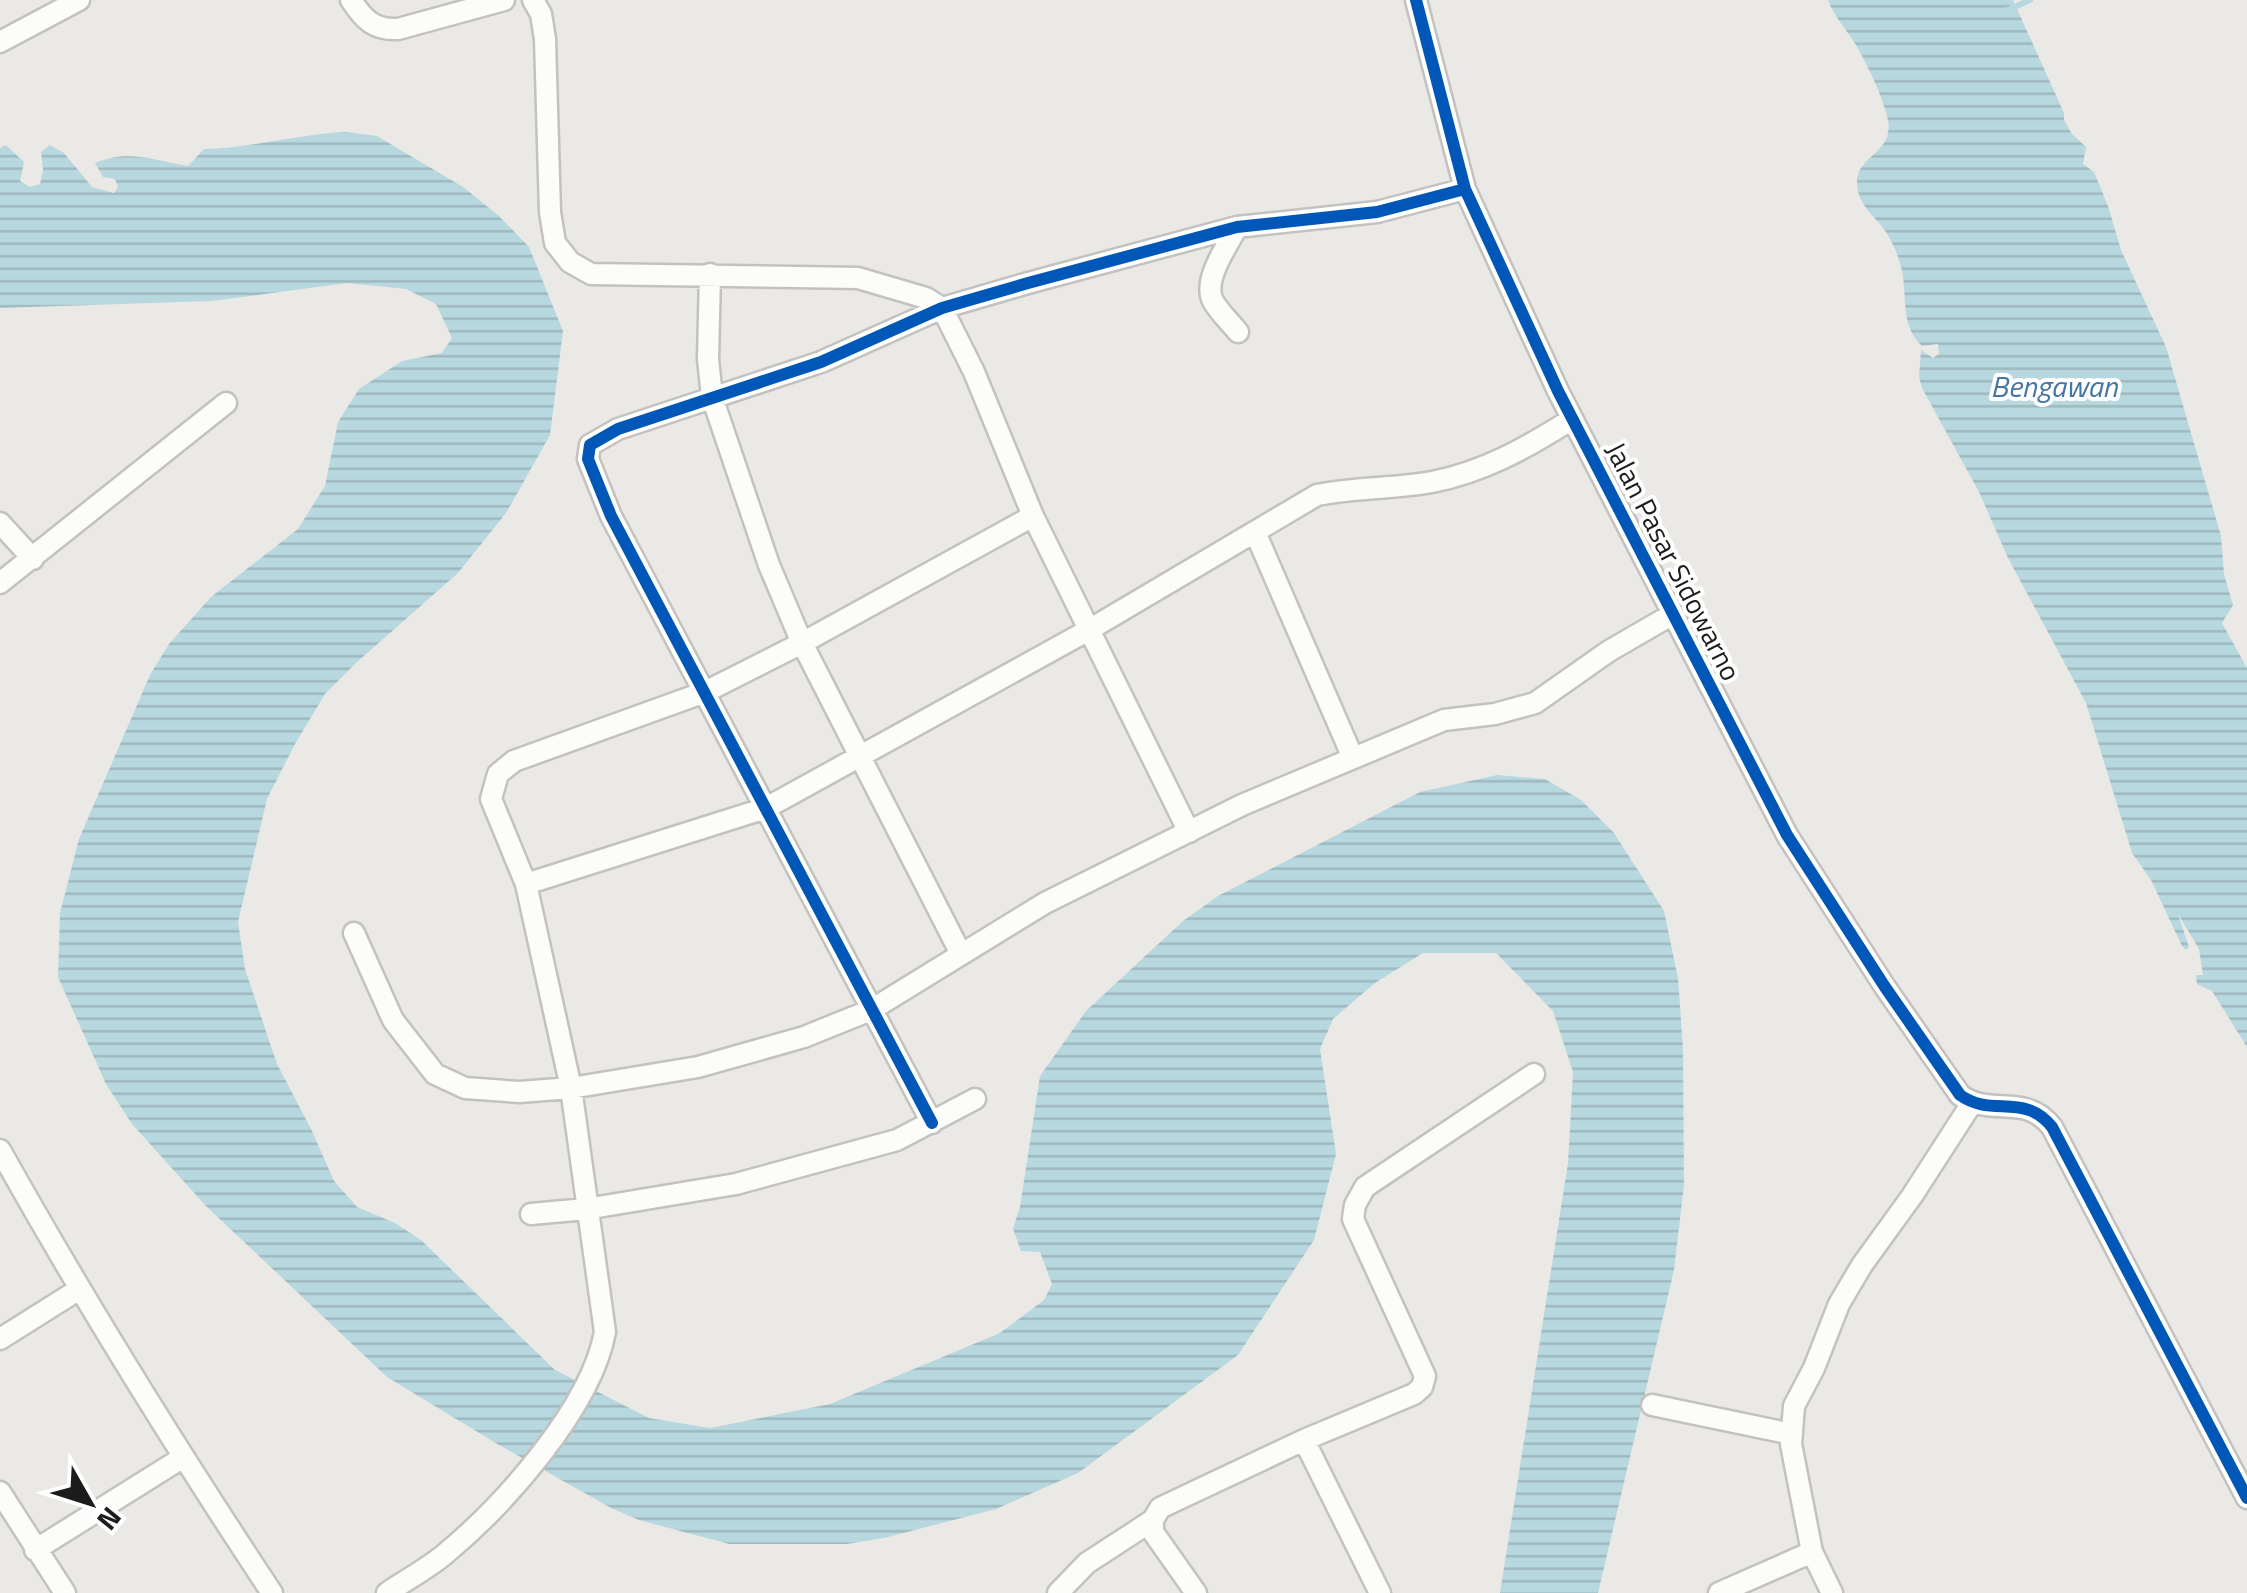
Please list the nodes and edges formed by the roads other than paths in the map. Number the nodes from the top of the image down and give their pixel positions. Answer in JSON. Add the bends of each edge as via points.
{"nodes":[{"id":1,"x":80,"y":0,"type":"edge"},
{"id":2,"x":351,"y":0,"type":"edge"},
{"id":3,"x":504,"y":0,"type":"edge"},
{"id":4,"x":534,"y":0,"type":"edge"},
{"id":5,"x":1416,"y":0,"type":"edge"},
{"id":6,"x":0,"y":42,"type":"edge"},
{"id":7,"x":1464,"y":188,"type":"junction"},
{"id":8,"x":1237,"y":226,"type":"junction"},
{"id":9,"x":710,"y":274,"type":"junction"},
{"id":10,"x":942,"y":308,"type":"junction"},
{"id":11,"x":1238,"y":332,"type":"dead end"},
{"id":12,"x":712,"y":398,"type":"junction"},
{"id":13,"x":226,"y":403,"type":"dead end"},
{"id":14,"x":1572,"y":419,"type":"junction"},
{"id":15,"x":1033,"y":516,"type":"junction"},
{"id":16,"x":0,"y":523,"type":"edge"},
{"id":17,"x":1255,"y":532,"type":"junction"},
{"id":18,"x":33,"y":560,"type":"junction"},
{"id":19,"x":0,"y":583,"type":"edge"},
{"id":20,"x":1673,"y":614,"type":"junction"},
{"id":21,"x":1088,"y":631,"type":"junction"},
{"id":22,"x":802,"y":643,"type":"junction"},
{"id":23,"x":705,"y":692,"type":"junction"},
{"id":24,"x":861,"y":753,"type":"junction"},
{"id":25,"x":1353,"y":758,"type":"junction"},
{"id":26,"x":766,"y":808,"type":"junction"},
{"id":27,"x":1188,"y":832,"type":"junction"},
{"id":28,"x":526,"y":884,"type":"junction"},
{"id":29,"x":354,"y":933,"type":"dead end"},
{"id":30,"x":962,"y":954,"type":"junction"},
{"id":31,"x":871,"y":1010,"type":"junction"},
{"id":32,"x":1534,"y":1074,"type":"dead end"},
{"id":33,"x":572,"y":1088,"type":"junction"},
{"id":34,"x":975,"y":1099,"type":"dead end"},
{"id":35,"x":1972,"y":1103,"type":"junction"},
{"id":36,"x":932,"y":1123,"type":"junction"},
{"id":37,"x":0,"y":1150,"type":"edge"},
{"id":38,"x":586,"y":1210,"type":"junction"},
{"id":39,"x":531,"y":1214,"type":"dead end"},
{"id":40,"x":78,"y":1290,"type":"junction"},
{"id":41,"x":0,"y":1339,"type":"edge"},
{"id":42,"x":1652,"y":1404,"type":"dead end"},
{"id":43,"x":1792,"y":1434,"type":"junction"},
{"id":44,"x":1304,"y":1440,"type":"junction"},
{"id":45,"x":182,"y":1458,"type":"junction"},
{"id":46,"x":0,"y":1492,"type":"edge"},
{"id":47,"x":2247,"y":1498,"type":"edge"},
{"id":48,"x":1154,"y":1520,"type":"junction"},
{"id":49,"x":34,"y":1550,"type":"junction"},
{"id":50,"x":1812,"y":1552,"type":"junction"},
{"id":51,"x":65,"y":1593,"type":"edge"},
{"id":52,"x":272,"y":1593,"type":"edge"},
{"id":53,"x":388,"y":1593,"type":"edge"},
{"id":54,"x":1058,"y":1593,"type":"edge"},
{"id":55,"x":1196,"y":1593,"type":"edge"},
{"id":56,"x":1380,"y":1593,"type":"edge"},
{"id":57,"x":1719,"y":1593,"type":"edge"},
{"id":58,"x":1832,"y":1593,"type":"edge"}],
"edges":[{"from":1,"to":6,"type":"street"},
{"from":2,"to":3,"type":"street","via":[[363,18],[382,30],[398,30]]},
{"from":4,"to":9,"type":"street","via":[[544,39],[555,243],[591,274]]},
{"from":5,"to":7,"type":"street","name":"Jalan Pasar Sidowarno"},
{"from":7,"to":8,"type":"street","via":[[1376,212]]},
{"from":7,"to":14,"type":"street","name":"Jalan Pasar Sidowarno"},
{"from":8,"to":10,"type":"street"},
{"from":8,"to":11,"type":"street","via":[[1210,290]]},
{"from":9,"to":10,"type":"street","via":[[858,278]]},
{"from":9,"to":12,"type":"street"},
{"from":10,"to":12,"type":"street","via":[[821,362]]},
{"from":10,"to":15,"type":"street"},
{"from":12,"to":22,"type":"street"},
{"from":12,"to":23,"type":"street","via":[[618,429],[590,445],[588,459],[610,516]]},
{"from":13,"to":18,"type":"street"},
{"from":14,"to":17,"type":"street","via":[[1517,454],[1432,482],[1317,495]]},
{"from":14,"to":20,"type":"street","name":"Jalan Pasar Sidowarno"},
{"from":15,"to":21,"type":"street"},
{"from":15,"to":22,"type":"street"},
{"from":16,"to":18,"type":"street"},
{"from":17,"to":21,"type":"street"},
{"from":17,"to":25,"type":"street"},
{"from":18,"to":19,"type":"street"},
{"from":20,"to":25,"type":"street","via":[[1535,703],[1444,720]]},
{"from":20,"to":35,"type":"street","name":"Jalan Pasar Sidowarno","via":[[1787,835],[1951,1084]]},
{"from":21,"to":24,"type":"street"},
{"from":21,"to":27,"type":"street"},
{"from":22,"to":23,"type":"street"},
{"from":22,"to":24,"type":"street"},
{"from":23,"to":26,"type":"street"},
{"from":23,"to":28,"type":"street","via":[[514,761],[498,774],[492,799]]},
{"from":24,"to":26,"type":"street"},
{"from":24,"to":30,"type":"street"},
{"from":25,"to":27,"type":"street"},
{"from":26,"to":28,"type":"street"},
{"from":26,"to":31,"type":"street"},
{"from":27,"to":30,"type":"street"},
{"from":28,"to":33,"type":"street"},
{"from":29,"to":33,"type":"street","via":[[392,1020],[435,1074],[464,1088]]},
{"from":30,"to":31,"type":"street"},
{"from":31,"to":33,"type":"street","via":[[698,1067]]},
{"from":31,"to":36,"type":"street"},
{"from":32,"to":44,"type":"street","via":[[1365,1188],[1353,1219],[1425,1376],[1414,1394]]},
{"from":33,"to":38,"type":"street"},
{"from":34,"to":36,"type":"street"},
{"from":35,"to":43,"type":"street","via":[[1840,1304],[1794,1406]]},
{"from":35,"to":47,"type":"street","via":[[2029,1108],[2052,1126]]},
{"from":36,"to":38,"type":"street","via":[[896,1140],[736,1184]]},
{"from":37,"to":40,"type":"street"},
{"from":38,"to":39,"type":"street"},
{"from":38,"to":53,"type":"street","via":[[606,1332],[600,1360],[570,1413],[490,1513]]},
{"from":40,"to":41,"type":"street"},
{"from":40,"to":45,"type":"street"},
{"from":42,"to":43,"type":"street"},
{"from":43,"to":50,"type":"street"},
{"from":44,"to":48,"type":"street","via":[[1160,1508]]},
{"from":44,"to":56,"type":"street"},
{"from":45,"to":49,"type":"street"},
{"from":45,"to":52,"type":"street"},
{"from":46,"to":49,"type":"street"},
{"from":48,"to":54,"type":"street","via":[[1087,1563]]},
{"from":48,"to":55,"type":"street","via":[[1153,1532]]},
{"from":49,"to":51,"type":"street"},
{"from":50,"to":57,"type":"street"},
{"from":50,"to":58,"type":"street"}]}
